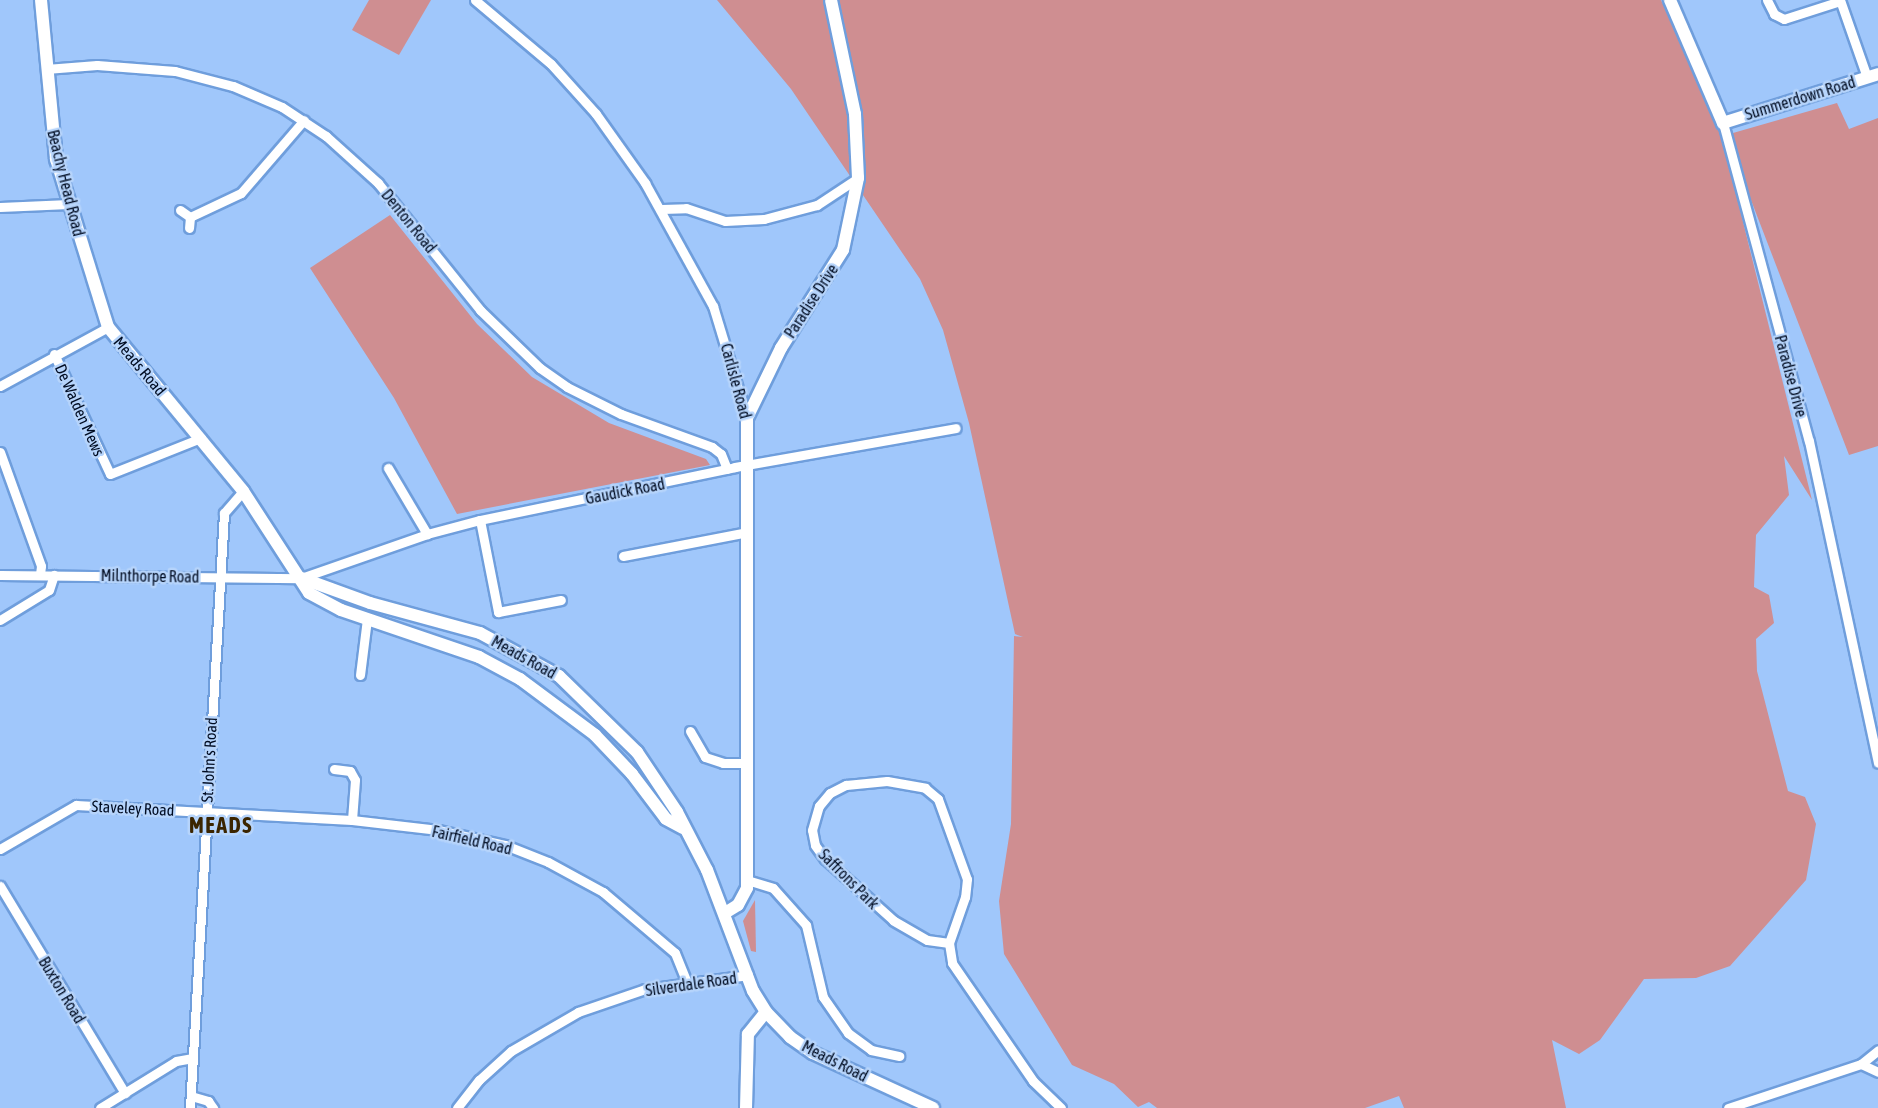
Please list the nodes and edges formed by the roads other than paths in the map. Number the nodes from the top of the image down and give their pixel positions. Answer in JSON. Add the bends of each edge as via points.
{"nodes":[{"id":1,"x":41,"y":0,"type":"edge"},
{"id":2,"x":475,"y":0,"type":"edge"},
{"id":3,"x":831,"y":0,"type":"edge"},
{"id":4,"x":1670,"y":0,"type":"edge"},
{"id":5,"x":1767,"y":0,"type":"edge"},
{"id":6,"x":1840,"y":1,"type":"edge"},
{"id":7,"x":46,"y":69,"type":"junction"},
{"id":8,"x":1872,"y":76,"type":"edge"},
{"id":9,"x":304,"y":120,"type":"junction"},
{"id":10,"x":1723,"y":123,"type":"junction"},
{"id":11,"x":858,"y":178,"type":"junction"},
{"id":12,"x":69,"y":204,"type":"junction"},
{"id":13,"x":0,"y":207,"type":"edge"},
{"id":14,"x":662,"y":209,"type":"junction"},
{"id":15,"x":180,"y":210,"type":"dead end"},
{"id":16,"x":190,"y":217,"type":"junction"},
{"id":17,"x":189,"y":228,"type":"dead end"},
{"id":18,"x":108,"y":327,"type":"junction"},
{"id":19,"x":54,"y":354,"type":"junction"},
{"id":20,"x":0,"y":386,"type":"edge"},
{"id":21,"x":747,"y":418,"type":"junction"},
{"id":22,"x":956,"y":428,"type":"dead end"},
{"id":23,"x":201,"y":438,"type":"junction"},
{"id":24,"x":0,"y":452,"type":"edge"},
{"id":25,"x":749,"y":466,"type":"junction"},
{"id":26,"x":388,"y":468,"type":"dead end"},
{"id":27,"x":727,"y":469,"type":"junction"},
{"id":28,"x":243,"y":491,"type":"junction"},
{"id":29,"x":480,"y":520,"type":"junction"},
{"id":30,"x":748,"y":532,"type":"junction"},
{"id":31,"x":427,"y":534,"type":"junction"},
{"id":32,"x":623,"y":556,"type":"dead end"},
{"id":33,"x":0,"y":574,"type":"edge"},
{"id":34,"x":40,"y":574,"type":"junction"},
{"id":35,"x":54,"y":575,"type":"junction"},
{"id":36,"x":219,"y":577,"type":"junction"},
{"id":37,"x":301,"y":578,"type":"junction"},
{"id":38,"x":561,"y":600,"type":"dead end"},
{"id":39,"x":367,"y":619,"type":"junction"},
{"id":40,"x":0,"y":620,"type":"edge"},
{"id":41,"x":360,"y":675,"type":"dead end"},
{"id":42,"x":690,"y":731,"type":"dead end"},
{"id":43,"x":747,"y":763,"type":"junction"},
{"id":44,"x":1878,"y":763,"type":"edge"},
{"id":45,"x":334,"y":769,"type":"dead end"},
{"id":46,"x":206,"y":812,"type":"junction"},
{"id":47,"x":352,"y":820,"type":"junction"},
{"id":48,"x":683,"y":828,"type":"junction"},
{"id":49,"x":0,"y":849,"type":"edge"},
{"id":50,"x":747,"y":880,"type":"junction"},
{"id":51,"x":0,"y":886,"type":"edge"},
{"id":52,"x":725,"y":913,"type":"junction"},
{"id":53,"x":949,"y":943,"type":"junction"},
{"id":54,"x":748,"y":975,"type":"junction"},
{"id":55,"x":687,"y":982,"type":"junction"},
{"id":56,"x":766,"y":1012,"type":"junction"},
{"id":57,"x":1878,"y":1050,"type":"edge"},
{"id":58,"x":899,"y":1056,"type":"dead end"},
{"id":59,"x":193,"y":1058,"type":"junction"},
{"id":60,"x":1861,"y":1064,"type":"junction"},
{"id":61,"x":1878,"y":1072,"type":"edge"},
{"id":62,"x":125,"y":1093,"type":"junction"},
{"id":63,"x":191,"y":1096,"type":"junction"},
{"id":64,"x":100,"y":1108,"type":"edge"},
{"id":65,"x":190,"y":1108,"type":"edge"},
{"id":66,"x":213,"y":1108,"type":"edge"},
{"id":67,"x":457,"y":1108,"type":"edge"},
{"id":68,"x":747,"y":1108,"type":"edge"},
{"id":69,"x":933,"y":1108,"type":"edge"},
{"id":70,"x":1061,"y":1108,"type":"edge"},
{"id":71,"x":1728,"y":1108,"type":"edge"}],
"edges":[{"from":1,"to":7,"type":"street","name":"Beachy Head Road"},
{"from":2,"to":14,"type":"street","name":"Carlisle Road","via":[[551,64],[596,114]]},
{"from":3,"to":11,"type":"street","name":"Paradise Drive","via":[[855,114]]},
{"from":4,"to":10,"type":"street","name":"Paradise Drive"},
{"from":5,"to":6,"type":"street","via":[[1774,14],[1784,19]]},
{"from":6,"to":8,"type":"street"},
{"from":7,"to":9,"type":"street","name":"Denton Road","via":[[97,65],[176,71],[260,96]]},
{"from":7,"to":12,"type":"street","name":"Beachy Head Road","via":[[52,135]]},
{"from":8,"to":10,"type":"street","name":"Summerdown Road"},
{"from":9,"to":16,"type":"street","via":[[241,193]]},
{"from":9,"to":27,"type":"street","name":"Denton Road","via":[[378,183],[480,310],[540,368],[567,387],[621,414],[712,447],[721,454]]},
{"from":10,"to":44,"type":"street","name":"Paradise Drive","via":[[1809,441]]},
{"from":11,"to":14,"type":"street","via":[[817,205],[764,219],[725,221],[676,206]]},
{"from":11,"to":21,"type":"street","name":"Paradise Drive","via":[[843,250],[781,348]]},
{"from":12,"to":13,"type":"street"},
{"from":12,"to":18,"type":"street","name":"Beachy Head Road"},
{"from":14,"to":21,"type":"street","name":"Carlisle Road","via":[[713,306]]},
{"from":15,"to":16,"type":"street"},
{"from":16,"to":17,"type":"street"},
{"from":18,"to":19,"type":"street"},
{"from":18,"to":23,"type":"street","name":"Meads Road"},
{"from":19,"to":20,"type":"street"},
{"from":19,"to":23,"type":"street","name":"De Walden Mews","via":[[110,474]]},
{"from":21,"to":25,"type":"street","name":"Carlisle Road"},
{"from":22,"to":25,"type":"street","name":"Gaudick Road"},
{"from":23,"to":28,"type":"street","name":"Meads Road"},
{"from":24,"to":34,"type":"street","via":[[41,566]]},
{"from":25,"to":27,"type":"street","name":"Gaudick Road"},
{"from":25,"to":30,"type":"street","name":"Carlisle Road"},
{"from":26,"to":31,"type":"street"},
{"from":27,"to":29,"type":"street","name":"Gaudick Road"},
{"from":28,"to":36,"type":"street","name":"St. John's Road","via":[[224,513]]},
{"from":28,"to":37,"type":"street","name":"Meads Road"},
{"from":29,"to":31,"type":"street","name":"Gaudick Road"},
{"from":29,"to":38,"type":"street","via":[[498,612]]},
{"from":30,"to":32,"type":"street"},
{"from":30,"to":43,"type":"street","name":"Carlisle Road"},
{"from":31,"to":37,"type":"street","name":"Gaudick Road"},
{"from":33,"to":34,"type":"street","name":"Milnthorpe Road"},
{"from":34,"to":35,"type":"street","name":"Milnthorpe Road"},
{"from":35,"to":36,"type":"street","name":"Milnthorpe Road"},
{"from":35,"to":40,"type":"street","via":[[49,590]]},
{"from":36,"to":37,"type":"street","name":"Milnthorpe Road"},
{"from":36,"to":46,"type":"street","name":"St. John's Road"},
{"from":37,"to":39,"type":"street","name":"Meads Road","via":[[315,599]]},
{"from":37,"to":48,"type":"street","name":"Meads Road","via":[[370,603],[480,633],[559,676],[637,752],[677,812]]},
{"from":39,"to":41,"type":"street"},
{"from":39,"to":48,"type":"street","name":"Meads Road","via":[[479,657],[535,688],[595,735],[632,774],[666,819]]},
{"from":42,"to":43,"type":"street","via":[[705,757],[723,763]]},
{"from":43,"to":50,"type":"street","name":"Carlisle Road"},
{"from":45,"to":47,"type":"street","via":[[350,771],[355,780]]},
{"from":46,"to":47,"type":"street","name":"Fairfield Road"},
{"from":46,"to":49,"type":"street","name":"Staveley Road","via":[[76,805]]},
{"from":46,"to":59,"type":"street","name":"St. John's Road"},
{"from":47,"to":55,"type":"street","name":"Fairfield Road","via":[[438,830],[505,845],[573,874],[610,898],[675,953]]},
{"from":48,"to":52,"type":"street","name":"Meads Road"},
{"from":50,"to":52,"type":"street","name":"Carlisle Road","via":[[742,899]]},
{"from":50,"to":58,"type":"street","via":[[773,888],[806,925],[823,997],[848,1033],[871,1050]]},
{"from":51,"to":62,"type":"street","name":"Buxton Road"},
{"from":52,"to":54,"type":"street","name":"Meads Road"},
{"from":53,"to":53,"type":"street","name":"Saffrons Park","via":[[927,939],[893,920],[825,859],[815,845],[812,830],[819,806],[830,793],[846,785],[887,781],[925,788],[938,799],[967,879]]},
{"from":53,"to":70,"type":"street","via":[[956,971],[1033,1081]]},
{"from":54,"to":55,"type":"street","name":"Silverdale Road"},
{"from":54,"to":56,"type":"street","name":"Meads Road"},
{"from":55,"to":67,"type":"street","name":"Silverdale Road","via":[[610,999],[534,1035],[493,1066]]},
{"from":56,"to":68,"type":"street","via":[[748,1034]]},
{"from":56,"to":69,"type":"street","name":"Meads Road","via":[[790,1037],[813,1053]]},
{"from":57,"to":60,"type":"street"},
{"from":59,"to":62,"type":"street","via":[[176,1062]]},
{"from":59,"to":63,"type":"street","name":"St. John's Road"},
{"from":60,"to":61,"type":"street"},
{"from":60,"to":71,"type":"street"},
{"from":62,"to":64,"type":"street"},
{"from":63,"to":65,"type":"street","name":"St. John's Road"},
{"from":63,"to":66,"type":"street","via":[[208,1101]]}]}
